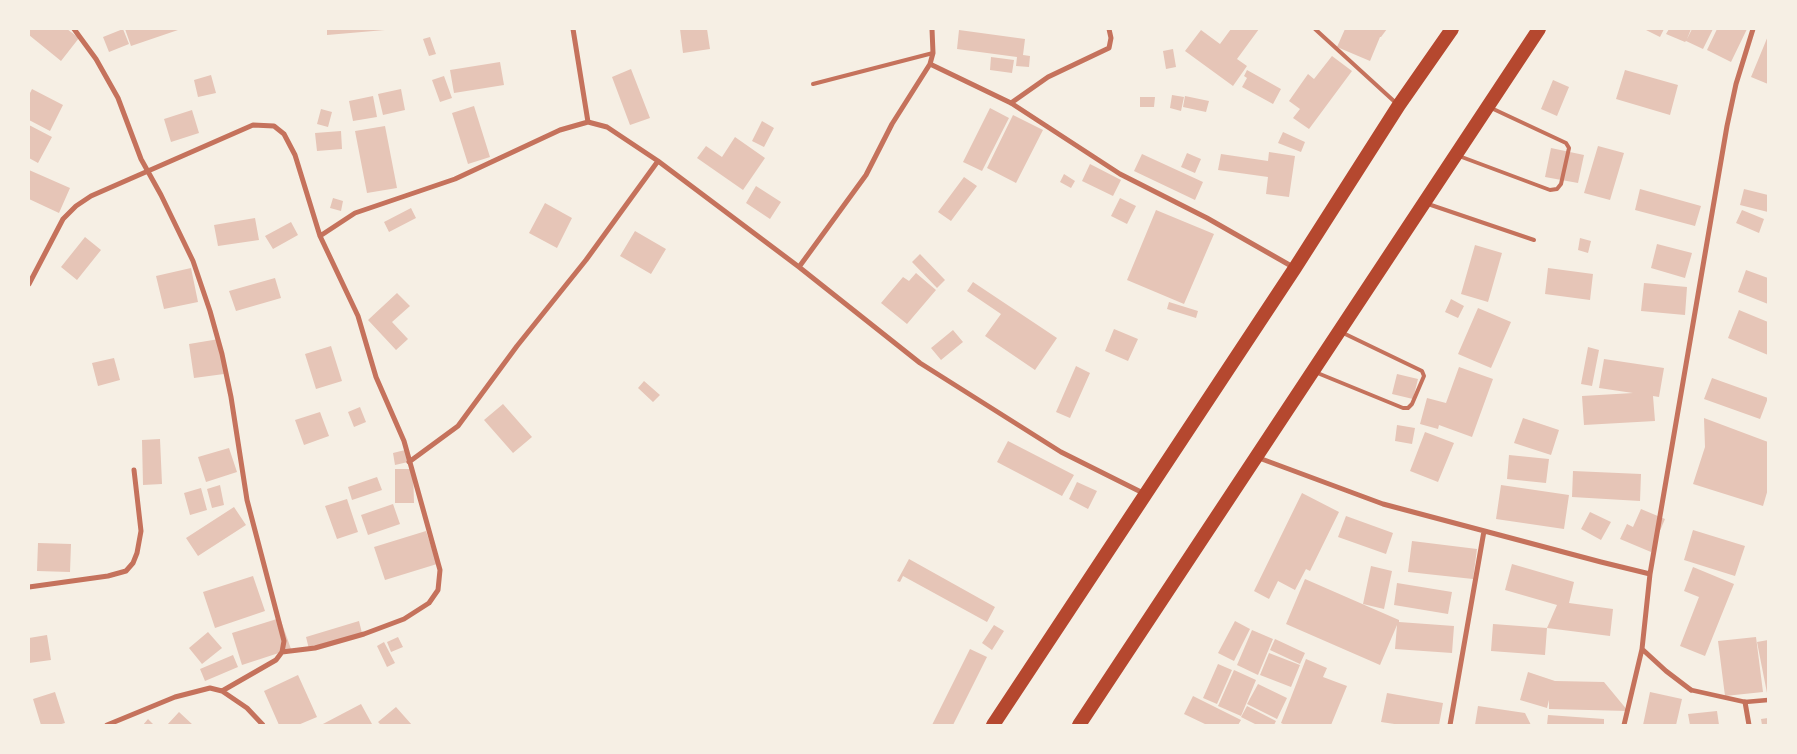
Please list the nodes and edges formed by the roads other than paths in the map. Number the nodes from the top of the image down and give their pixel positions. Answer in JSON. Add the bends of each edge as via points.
{"nodes":[{"id":1,"x":74,"y":29,"type":"edge"},
{"id":2,"x":573,"y":29,"type":"edge"},
{"id":3,"x":932,"y":29,"type":"edge"},
{"id":4,"x":1110,"y":29,"type":"edge"},
{"id":5,"x":1315,"y":29,"type":"edge"},
{"id":6,"x":1450,"y":29,"type":"edge"},
{"id":7,"x":1539,"y":29,"type":"edge"},
{"id":8,"x":1753,"y":29,"type":"edge"},
{"id":9,"x":933,"y":53,"type":"junction"},
{"id":10,"x":930,"y":64,"type":"junction"},
{"id":11,"x":813,"y":84,"type":"dead end"},
{"id":12,"x":1011,"y":103,"type":"junction"},
{"id":13,"x":1399,"y":105,"type":"junction"},
{"id":14,"x":1487,"y":106,"type":"junction"},
{"id":15,"x":588,"y":122,"type":"junction"},
{"id":16,"x":1455,"y":155,"type":"junction"},
{"id":17,"x":658,"y":161,"type":"junction"},
{"id":18,"x":148,"y":172,"type":"junction"},
{"id":19,"x":1424,"y":203,"type":"junction"},
{"id":20,"x":320,"y":236,"type":"junction"},
{"id":21,"x":1534,"y":240,"type":"dead end"},
{"id":22,"x":799,"y":267,"type":"junction"},
{"id":23,"x":1295,"y":268,"type":"junction"},
{"id":24,"x":29,"y":284,"type":"edge"},
{"id":25,"x":1339,"y":331,"type":"junction"},
{"id":26,"x":1313,"y":371,"type":"junction"},
{"id":27,"x":1256,"y":457,"type":"junction"},
{"id":28,"x":409,"y":462,"type":"junction"},
{"id":29,"x":134,"y":470,"type":"dead end"},
{"id":30,"x":1146,"y":494,"type":"junction"},
{"id":31,"x":1484,"y":531,"type":"junction"},
{"id":32,"x":1650,"y":574,"type":"junction"},
{"id":33,"x":29,"y":587,"type":"edge"},
{"id":34,"x":1642,"y":648,"type":"junction"},
{"id":35,"x":282,"y":652,"type":"junction"},
{"id":36,"x":1690,"y":690,"type":"joint"},
{"id":37,"x":222,"y":691,"type":"junction"},
{"id":38,"x":1768,"y":700,"type":"edge"},
{"id":39,"x":1745,"y":702,"type":"junction"},
{"id":40,"x":107,"y":725,"type":"edge"},
{"id":41,"x":263,"y":725,"type":"edge"},
{"id":42,"x":993,"y":725,"type":"edge"},
{"id":43,"x":1079,"y":725,"type":"edge"},
{"id":44,"x":1450,"y":725,"type":"edge"},
{"id":45,"x":1624,"y":725,"type":"edge"},
{"id":46,"x":1749,"y":725,"type":"edge"}],
"edges":[{"from":1,"to":18,"type":"street","via":[[118,98]]},
{"from":2,"to":15,"type":"street"},
{"from":3,"to":9,"type":"street"},
{"from":4,"to":12,"type":"street","via":[[1109,48],[1048,76]]},
{"from":5,"to":13,"type":"lane"},
{"from":6,"to":13,"type":"highway"},
{"from":7,"to":14,"type":"highway"},
{"from":8,"to":32,"type":"street","via":[[1727,126]]},
{"from":9,"to":10,"type":"street"},
{"from":9,"to":11,"type":"lane"},
{"from":10,"to":12,"type":"street"},
{"from":10,"to":22,"type":"street","via":[[892,124],[866,175]]},
{"from":12,"to":23,"type":"street","via":[[1120,174]]},
{"from":13,"to":23,"type":"highway"},
{"from":14,"to":16,"type":"highway"},
{"from":14,"to":16,"type":"lane","via":[[1566,143],[1569,148],[1561,184],[1550,190]]},
{"from":15,"to":17,"type":"street","via":[[607,127]]},
{"from":15,"to":20,"type":"street","via":[[560,130],[455,179],[355,213]]},
{"from":16,"to":19,"type":"highway"},
{"from":17,"to":22,"type":"street"},
{"from":17,"to":28,"type":"street","via":[[458,426]]},
{"from":18,"to":20,"type":"street","via":[[253,125],[274,126],[284,134],[295,155]]},
{"from":18,"to":24,"type":"street","via":[[91,196],[76,206],[63,219]]},
{"from":18,"to":35,"type":"street","via":[[193,261],[210,310],[231,397],[247,500],[284,641]]},
{"from":19,"to":21,"type":"lane"},
{"from":19,"to":25,"type":"highway"},
{"from":20,"to":28,"type":"street","via":[[358,316],[376,377],[404,441]]},
{"from":22,"to":30,"type":"street","via":[[920,363],[1061,452]]},
{"from":23,"to":30,"type":"highway"},
{"from":25,"to":26,"type":"highway"},
{"from":25,"to":26,"type":"lane","via":[[1422,370],[1424,376],[1412,404],[1402,408]]},
{"from":26,"to":27,"type":"highway"},
{"from":27,"to":31,"type":"street","via":[[1383,504]]},
{"from":27,"to":43,"type":"highway"},
{"from":28,"to":35,"type":"street","via":[[440,570],[438,590],[429,603],[404,619],[315,648]]},
{"from":29,"to":33,"type":"street","via":[[141,531],[137,553],[126,571]]},
{"from":30,"to":42,"type":"highway"},
{"from":31,"to":32,"type":"street"},
{"from":31,"to":44,"type":"street"},
{"from":32,"to":34,"type":"street"},
{"from":34,"to":36,"type":"street"},
{"from":34,"to":45,"type":"street"},
{"from":35,"to":37,"type":"street","via":[[268,666]]},
{"from":36,"to":39,"type":"street"},
{"from":37,"to":40,"type":"street","via":[[210,688],[191,692]]},
{"from":37,"to":41,"type":"street","via":[[247,708]]},
{"from":38,"to":39,"type":"street"},
{"from":39,"to":46,"type":"street"}]}
